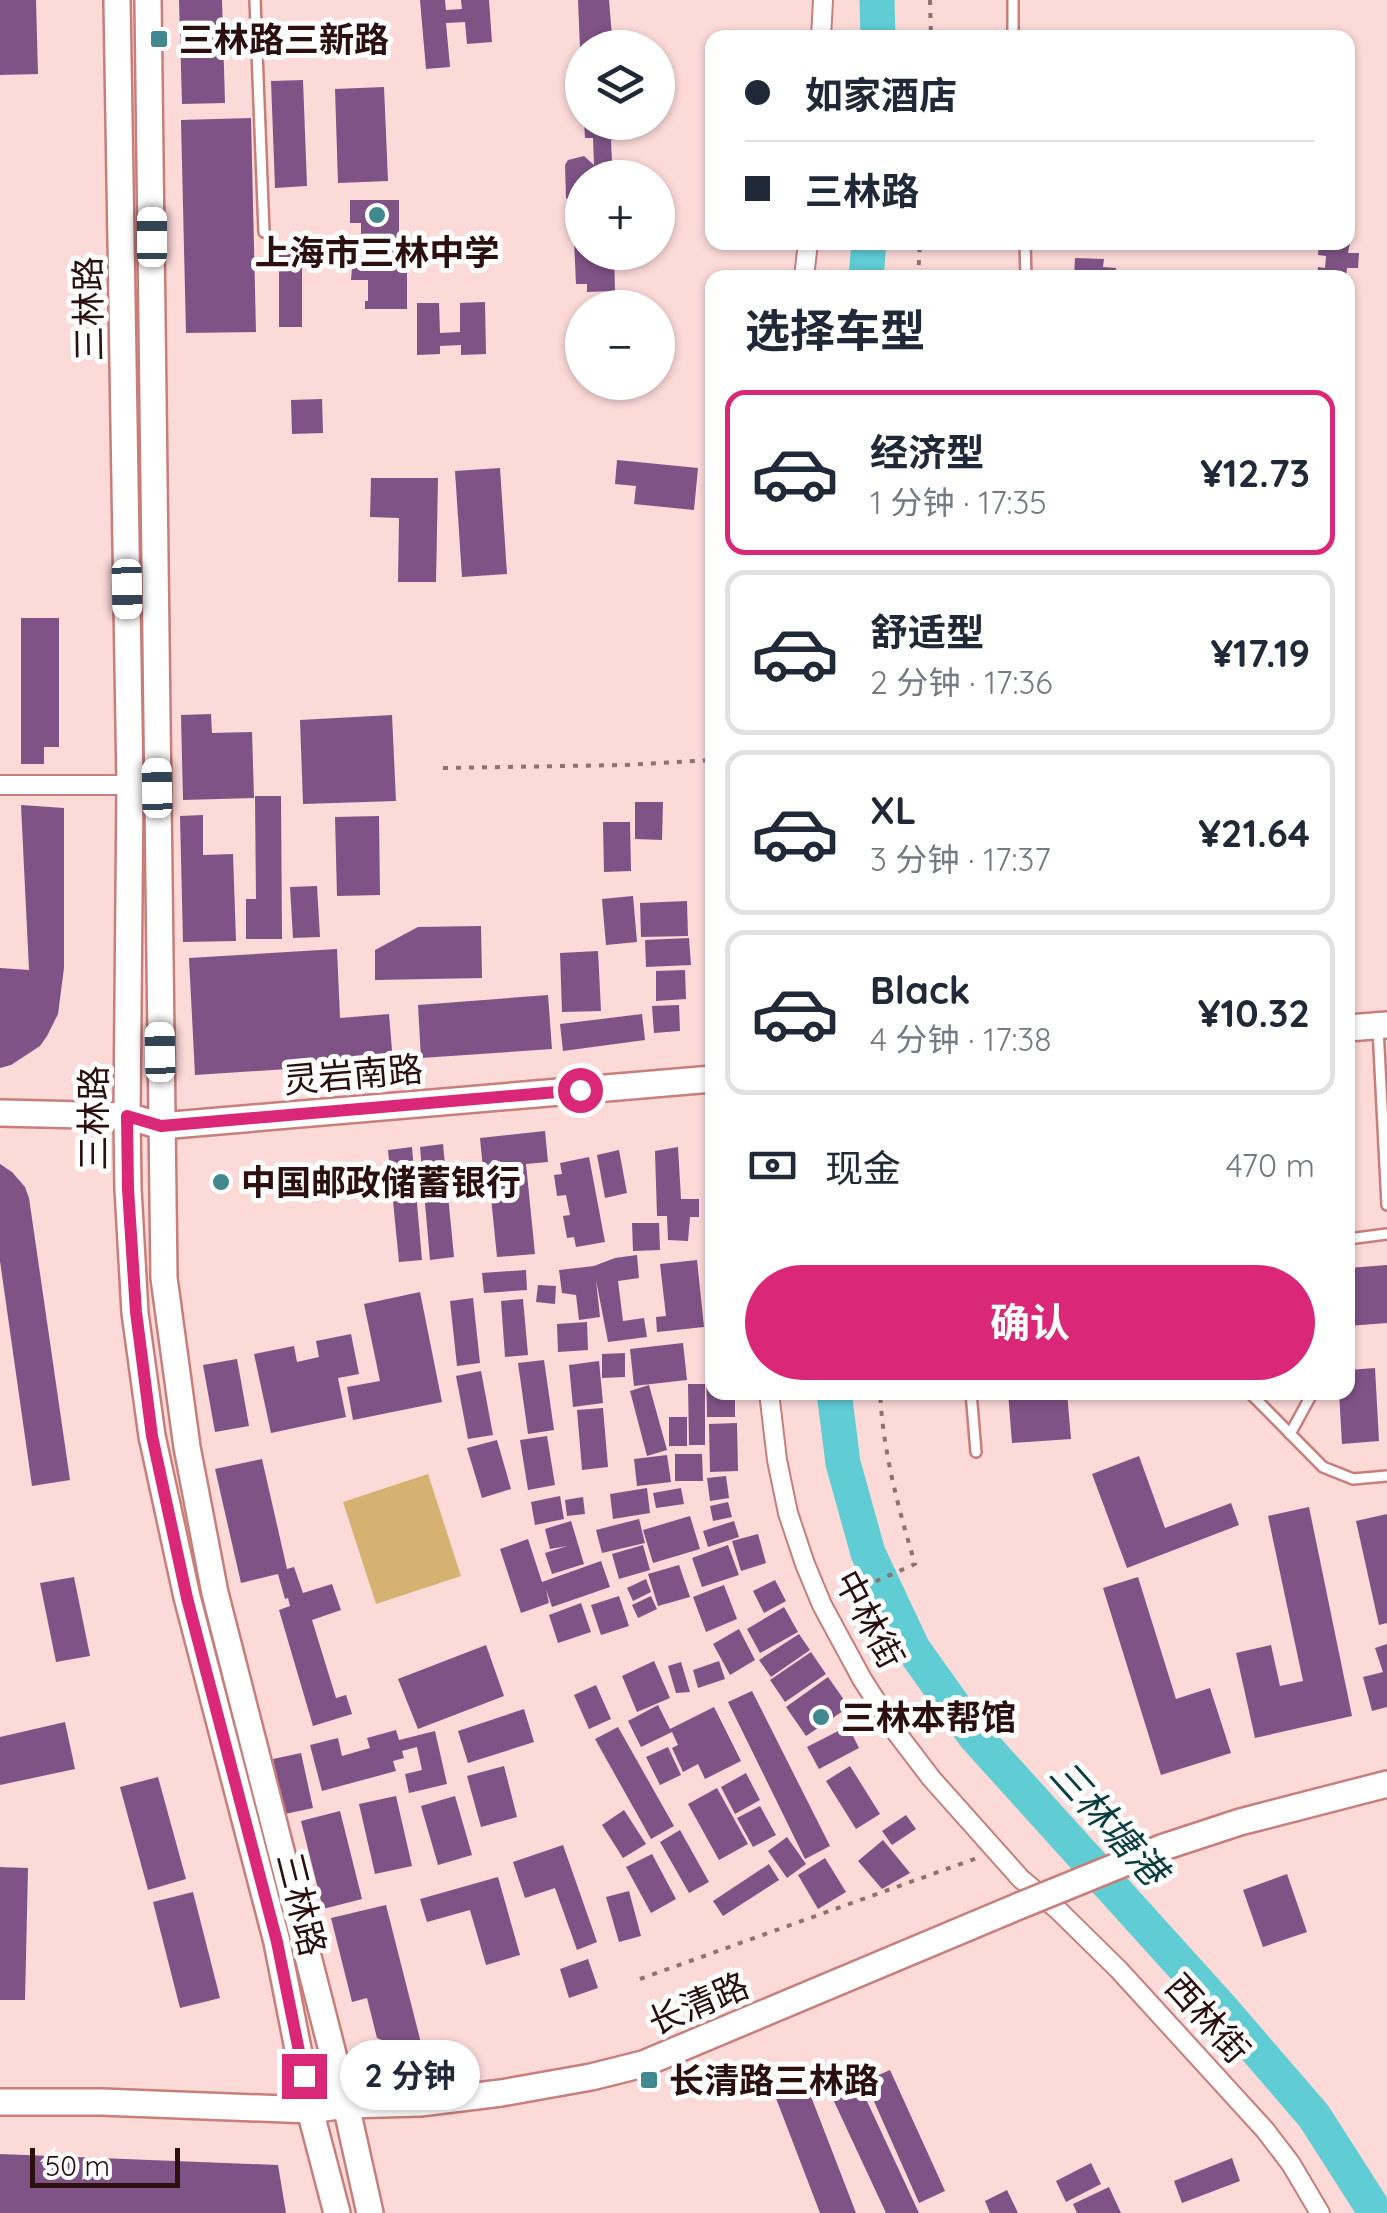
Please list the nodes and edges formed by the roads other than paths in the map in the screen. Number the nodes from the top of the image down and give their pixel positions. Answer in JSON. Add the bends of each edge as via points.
{"nodes":[{"id":1,"x":118,"y":0,"type":"edge"},
{"id":2,"x":148,"y":0,"type":"edge"},
{"id":3,"x":255,"y":0,"type":"edge"},
{"id":4,"x":823,"y":0,"type":"edge"},
{"id":5,"x":1014,"y":0,"type":"edge"},
{"id":6,"x":822,"y":30,"type":"edge"},
{"id":7,"x":1014,"y":30,"type":"edge"},
{"id":8,"x":264,"y":232,"type":"dead end"},
{"id":9,"x":0,"y":785,"type":"edge"},
{"id":10,"x":130,"y":786,"type":"junction"},
{"id":11,"x":1382,"y":1025,"type":"edge"},
{"id":12,"x":1355,"y":1027,"type":"edge"},
{"id":13,"x":705,"y":1080,"type":"edge"},
{"id":14,"x":0,"y":1113,"type":"edge"},
{"id":15,"x":127,"y":1116,"type":"junction"},
{"id":16,"x":161,"y":1126,"type":"junction"},
{"id":17,"x":1387,"y":1204,"type":"edge"},
{"id":18,"x":1387,"y":1234,"type":"edge"},
{"id":19,"x":1355,"y":1239,"type":"edge"},
{"id":20,"x":770,"y":1400,"type":"edge"},
{"id":21,"x":972,"y":1400,"type":"edge"},
{"id":22,"x":1257,"y":1400,"type":"edge"},
{"id":23,"x":1309,"y":1400,"type":"edge"},
{"id":24,"x":1290,"y":1434,"type":"junction"},
{"id":25,"x":976,"y":1452,"type":"dead end"},
{"id":26,"x":1387,"y":1476,"type":"edge"},
{"id":27,"x":1387,"y":1784,"type":"edge"},
{"id":28,"x":1023,"y":1896,"type":"junction"},
{"id":29,"x":0,"y":2102,"type":"edge"},
{"id":30,"x":346,"y":2105,"type":"junction"},
{"id":31,"x":310,"y":2110,"type":"junction"},
{"id":32,"x":338,"y":2213,"type":"edge"},
{"id":33,"x":370,"y":2213,"type":"edge"},
{"id":34,"x":1320,"y":2213,"type":"edge"}],
"edges":[{"from":1,"to":10,"type":"main road","name":"三林路"},
{"from":2,"to":16,"type":"main road","name":"三林路"},
{"from":3,"to":8,"type":"lane"},
{"from":4,"to":6,"type":"street"},
{"from":5,"to":7,"type":"lane"},
{"from":9,"to":10,"type":"street"},
{"from":10,"to":15,"type":"main road","name":"三林路"},
{"from":11,"to":12,"type":"main road"},
{"from":11,"to":17,"type":"lane"},
{"from":13,"to":16,"type":"main road","name":"灵岩南路"},
{"from":14,"to":15,"type":"main road","name":"灵岩南路"},
{"from":15,"to":16,"type":"main road","name":"灵岩南路"},
{"from":15,"to":31,"type":"main road","name":"三林路","via":[[136,1312],[152,1436],[277,1942]]},
{"from":16,"to":30,"type":"main road","name":"三林路","via":[[164,1278],[187,1446],[215,1593]]},
{"from":18,"to":19,"type":"lane"},
{"from":20,"to":28,"type":"street","name":"中林街","via":[[788,1513],[822,1604],[896,1732]]},
{"from":21,"to":25,"type":"lane"},
{"from":22,"to":24,"type":"lane"},
{"from":23,"to":24,"type":"lane"},
{"from":24,"to":26,"type":"lane","via":[[1323,1468],[1352,1479]]},
{"from":27,"to":28,"type":"main road","name":"长清路","bridge":true,"via":[[1240,1822]]},
{"from":28,"to":30,"type":"main road","name":"长清路","via":[[642,2064],[501,2092]]},
{"from":28,"to":34,"type":"street","name":"西林街","via":[[1088,1938],[1192,2048],[1265,2130]]},
{"from":29,"to":31,"type":"main road","name":"长清路"},
{"from":30,"to":31,"type":"main road","name":"长清路"},
{"from":30,"to":33,"type":"main road","name":"三林路"},
{"from":31,"to":32,"type":"main road","name":"三林路"}]}
